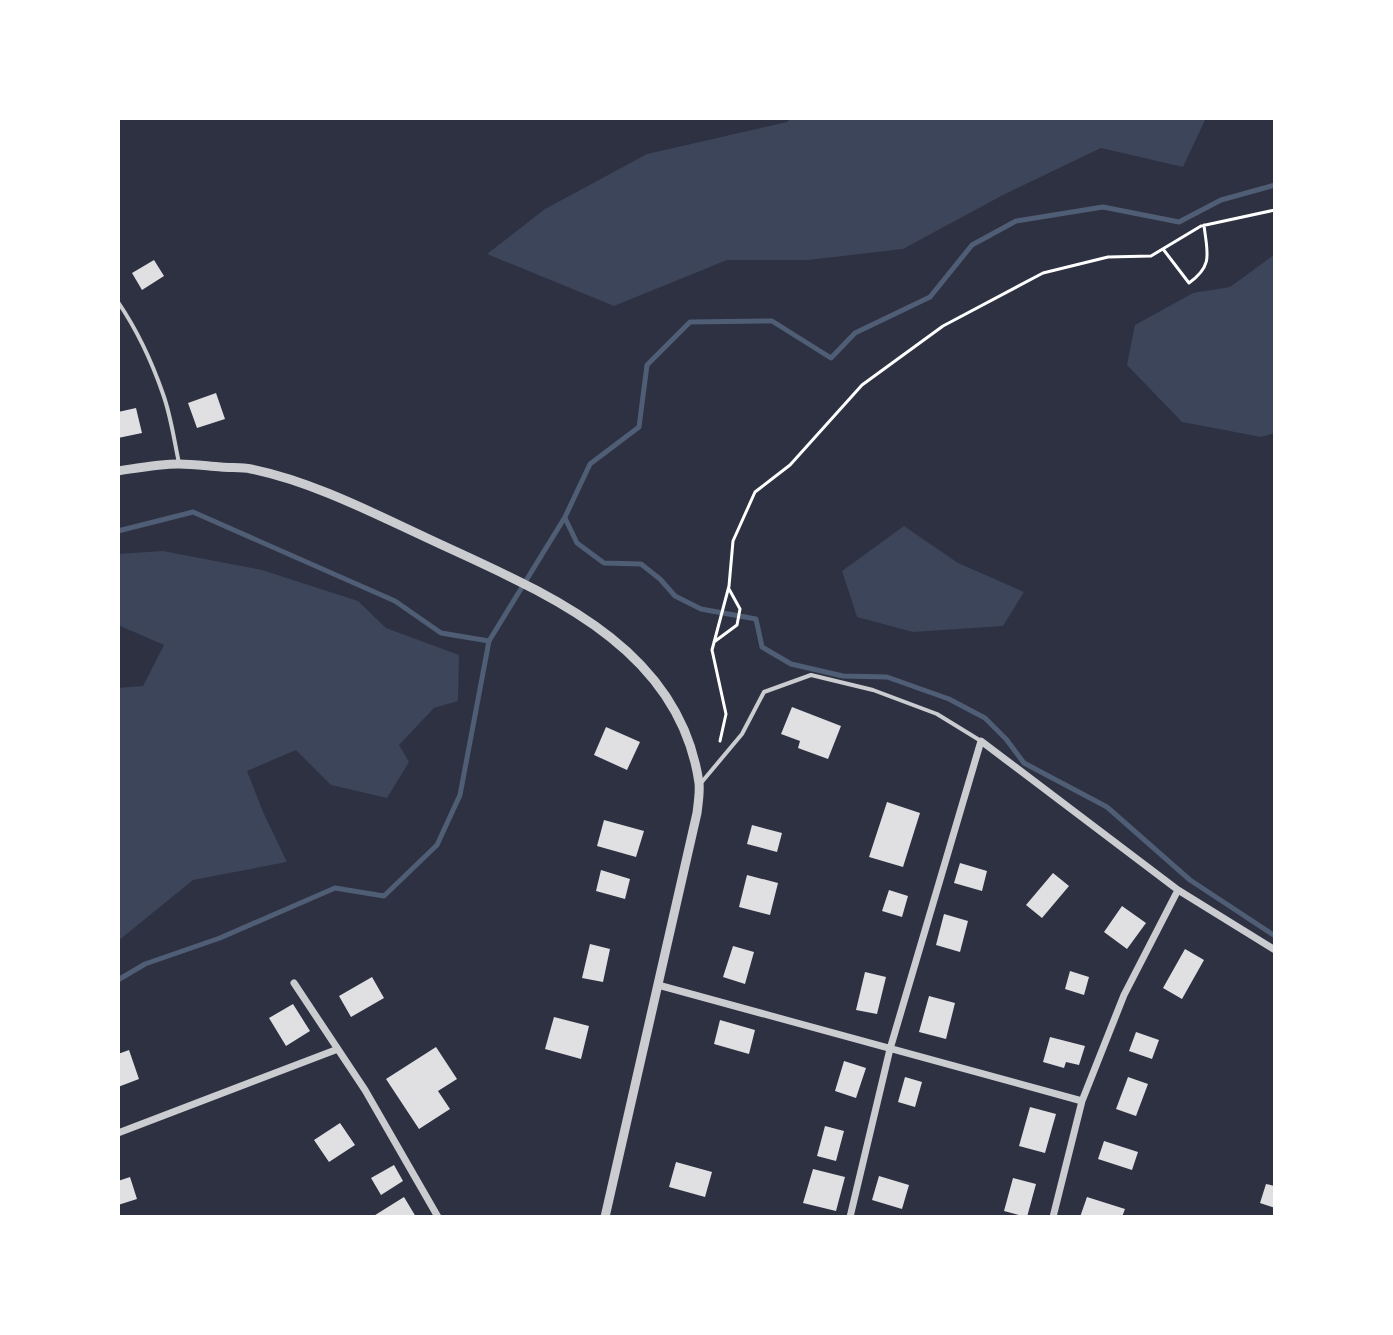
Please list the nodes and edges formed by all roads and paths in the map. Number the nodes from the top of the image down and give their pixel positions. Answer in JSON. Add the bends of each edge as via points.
{"nodes":[{"id":1,"x":1275,"y":210,"type":"edge"},
{"id":2,"x":1204,"y":225,"type":"junction"},
{"id":3,"x":1162,"y":249,"type":"junction"},
{"id":4,"x":118,"y":302,"type":"edge"},
{"id":5,"x":179,"y":464,"type":"junction"},
{"id":6,"x":118,"y":471,"type":"edge"},
{"id":7,"x":729,"y":589,"type":"junction"},
{"id":8,"x":714,"y":642,"type":"junction"},
{"id":9,"x":981,"y":741,"type":"junction"},
{"id":10,"x":719,"y":747,"type":"dead end"},
{"id":11,"x":699,"y":785,"type":"junction"},
{"id":12,"x":1178,"y":890,"type":"junction"},
{"id":13,"x":1275,"y":950,"type":"edge"},
{"id":14,"x":294,"y":983,"type":"dead end"},
{"id":15,"x":658,"y":985,"type":"junction"},
{"id":16,"x":338,"y":1049,"type":"junction"},
{"id":17,"x":890,"y":1049,"type":"junction"},
{"id":18,"x":1082,"y":1101,"type":"junction"},
{"id":19,"x":118,"y":1133,"type":"edge"},
{"id":20,"x":438,"y":1217,"type":"edge"},
{"id":21,"x":605,"y":1217,"type":"edge"},
{"id":22,"x":850,"y":1217,"type":"edge"},
{"id":23,"x":1053,"y":1217,"type":"edge"}],
"edges":[{"from":1,"to":2,"type":"path"},
{"from":2,"to":3,"type":"path"},
{"from":2,"to":3,"type":"path","via":[[1207,261],[1201,275],[1189,283]]},
{"from":3,"to":7,"type":"path","via":[[1151,256],[1108,257],[1043,273],[943,326],[862,385],[790,465],[755,492],[733,541]]},
{"from":4,"to":5,"type":"lane","via":[[164,396]]},
{"from":5,"to":6,"type":"street"},
{"from":5,"to":11,"type":"street","via":[[251,469],[295,482],[351,503],[572,610],[652,676],[670,700],[684,728]]},
{"from":7,"to":8,"type":"path"},
{"from":7,"to":8,"type":"path","via":[[740,609],[737,625]]},
{"from":8,"to":10,"type":"path","via":[[726,714]]},
{"from":9,"to":11,"type":"lane","via":[[937,714],[873,690],[811,675],[764,692],[742,734]]},
{"from":9,"to":12,"type":"street"},
{"from":9,"to":17,"type":"street"},
{"from":11,"to":15,"type":"street"},
{"from":12,"to":13,"type":"street"},
{"from":12,"to":18,"type":"street","via":[[1124,995]]},
{"from":14,"to":16,"type":"street"},
{"from":15,"to":17,"type":"street"},
{"from":15,"to":21,"type":"street"},
{"from":16,"to":19,"type":"street"},
{"from":16,"to":20,"type":"street"},
{"from":17,"to":18,"type":"street"},
{"from":17,"to":22,"type":"street"},
{"from":18,"to":23,"type":"street"}]}
